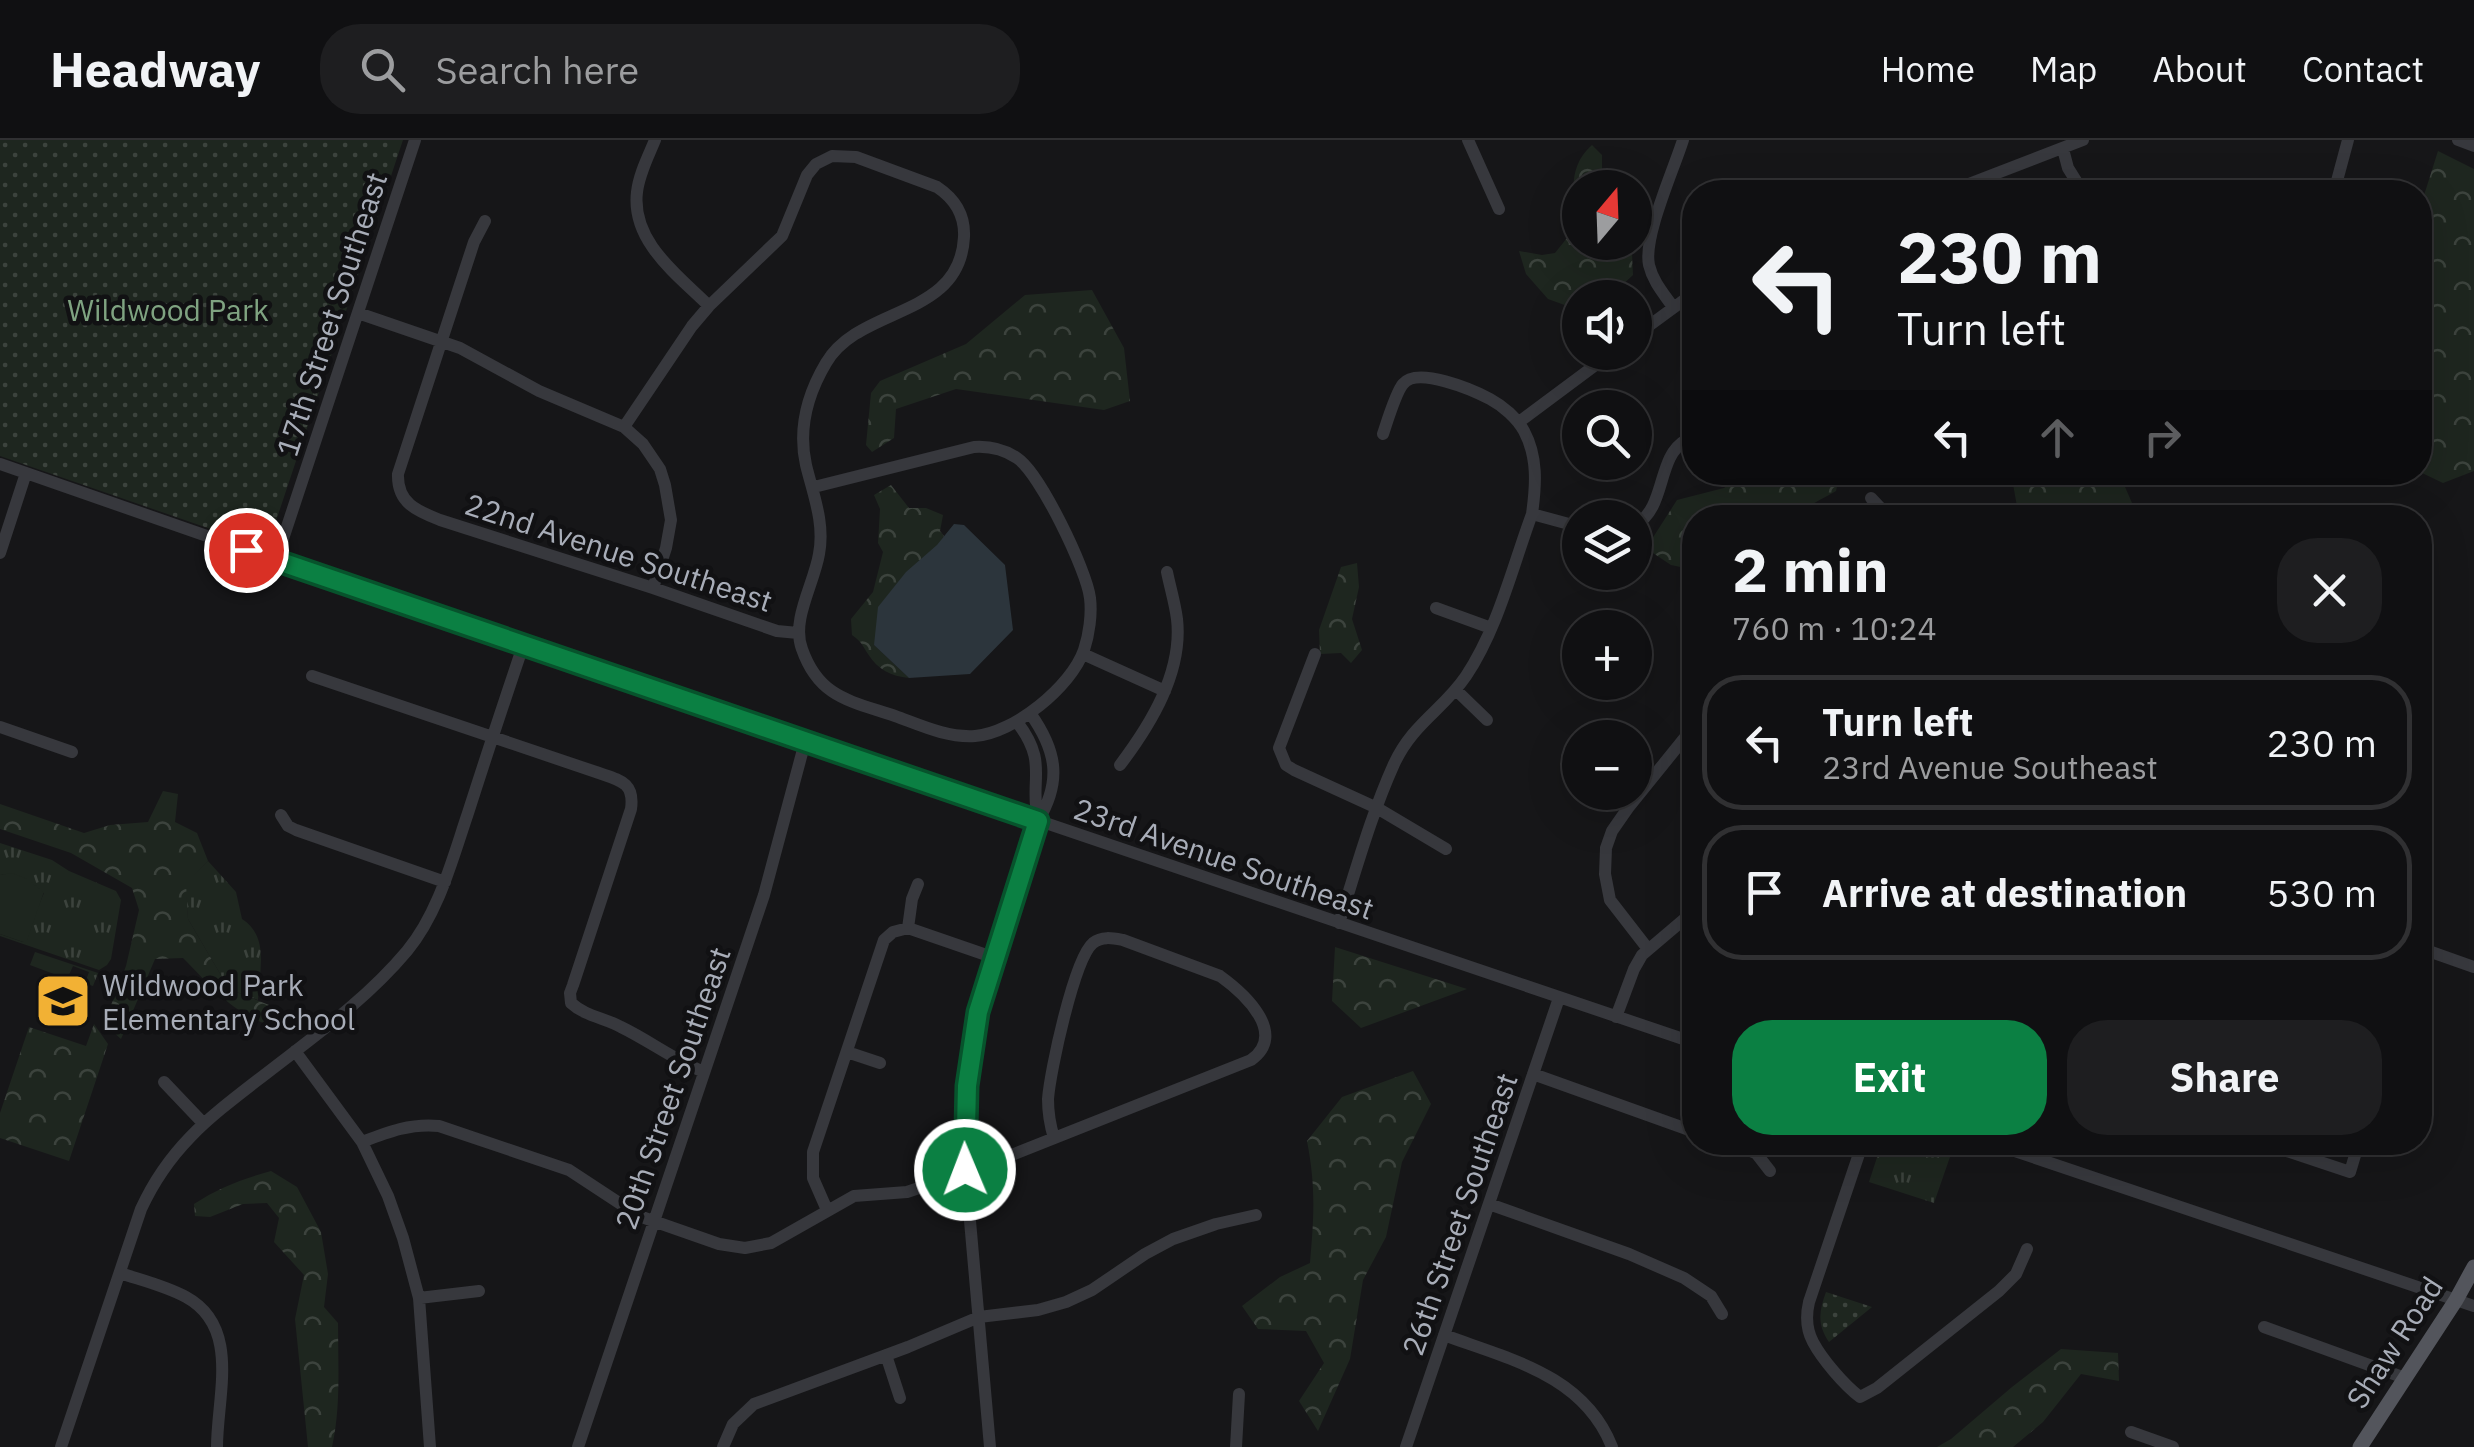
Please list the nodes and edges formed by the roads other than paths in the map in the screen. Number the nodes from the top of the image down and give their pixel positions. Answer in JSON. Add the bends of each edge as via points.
{"nodes":[{"id":1,"x":415,"y":140,"type":"edge"},
{"id":2,"x":1468,"y":140,"type":"edge"},
{"id":3,"x":1684,"y":140,"type":"edge"},
{"id":4,"x":2082,"y":140,"type":"edge"},
{"id":5,"x":2348,"y":140,"type":"edge"},
{"id":6,"x":2458,"y":140,"type":"edge"},
{"id":7,"x":650,"y":141,"type":"edge"},
{"id":8,"x":2474,"y":146,"type":"edge"},
{"id":9,"x":2063,"y":149,"type":"junction"},
{"id":10,"x":1980,"y":180,"type":"edge"},
{"id":11,"x":2075,"y":180,"type":"edge"},
{"id":12,"x":2337,"y":180,"type":"edge"},
{"id":13,"x":1499,"y":208,"type":"dead end"},
{"id":14,"x":484,"y":221,"type":"dead end"},
{"id":15,"x":1682,"y":302,"type":"edge"},
{"id":16,"x":709,"y":306,"type":"junction"},
{"id":17,"x":1674,"y":308,"type":"junction"},
{"id":18,"x":358,"y":313,"type":"junction"},
{"id":19,"x":1652,"y":324,"type":"edge"},
{"id":20,"x":442,"y":341,"type":"junction"},
{"id":21,"x":1588,"y":370,"type":"edge"},
{"id":22,"x":1518,"y":422,"type":"junction"},
{"id":23,"x":624,"y":427,"type":"junction"},
{"id":24,"x":1382,"y":434,"type":"dead end"},
{"id":25,"x":1682,"y":443,"type":"edge"},
{"id":26,"x":0,"y":464,"type":"edge"},
{"id":27,"x":26,"y":473,"type":"junction"},
{"id":28,"x":814,"y":487,"type":"junction"},
{"id":29,"x":1871,"y":498,"type":"dead end"},
{"id":30,"x":1878,"y":505,"type":"edge"},
{"id":31,"x":1652,"y":506,"type":"edge"},
{"id":32,"x":1532,"y":514,"type":"junction"},
{"id":33,"x":1562,"y":522,"type":"edge"},
{"id":34,"x":0,"y":553,"type":"edge"},
{"id":35,"x":276,"y":560,"type":"junction"},
{"id":36,"x":1167,"y":572,"type":"dead end"},
{"id":37,"x":653,"y":588,"type":"junction"},
{"id":38,"x":1436,"y":608,"type":"dead end"},
{"id":39,"x":1491,"y":628,"type":"junction"},
{"id":40,"x":798,"y":633,"type":"junction"},
{"id":41,"x":522,"y":646,"type":"junction"},
{"id":42,"x":1083,"y":654,"type":"junction"},
{"id":43,"x":1314,"y":654,"type":"dead end"},
{"id":44,"x":312,"y":676,"type":"dead end"},
{"id":45,"x":1456,"y":690,"type":"junction"},
{"id":46,"x":1165,"y":691,"type":"junction"},
{"id":47,"x":1030,"y":713,"type":"junction"},
{"id":48,"x":1487,"y":720,"type":"dead end"},
{"id":49,"x":1017,"y":722,"type":"junction"},
{"id":50,"x":0,"y":727,"type":"edge"},
{"id":51,"x":492,"y":737,"type":"junction"},
{"id":52,"x":1682,"y":741,"type":"edge"},
{"id":53,"x":805,"y":742,"type":"junction"},
{"id":54,"x":72,"y":752,"type":"dead end"},
{"id":55,"x":1120,"y":765,"type":"dead end"},
{"id":56,"x":1377,"y":808,"type":"junction"},
{"id":57,"x":280,"y":815,"type":"dead end"},
{"id":58,"x":1038,"y":821,"type":"junction"},
{"id":59,"x":1446,"y":850,"type":"dead end"},
{"id":60,"x":445,"y":882,"type":"junction"},
{"id":61,"x":918,"y":884,"type":"dead end"},
{"id":62,"x":1682,"y":921,"type":"edge"},
{"id":63,"x":1339,"y":923,"type":"junction"},
{"id":64,"x":908,"y":928,"type":"junction"},
{"id":65,"x":1648,"y":949,"type":"junction"},
{"id":66,"x":2432,"y":952,"type":"edge"},
{"id":67,"x":995,"y":958,"type":"junction"},
{"id":68,"x":2474,"y":967,"type":"edge"},
{"id":69,"x":1559,"y":998,"type":"junction"},
{"id":70,"x":1616,"y":1017,"type":"junction"},
{"id":71,"x":1682,"y":1040,"type":"edge"},
{"id":72,"x":295,"y":1051,"type":"junction"},
{"id":73,"x":847,"y":1052,"type":"junction"},
{"id":74,"x":880,"y":1063,"type":"dead end"},
{"id":75,"x":704,"y":1072,"type":"junction"},
{"id":76,"x":1533,"y":1074,"type":"junction"},
{"id":77,"x":164,"y":1082,"type":"dead end"},
{"id":78,"x":203,"y":1123,"type":"junction"},
{"id":79,"x":1682,"y":1127,"type":"edge"},
{"id":80,"x":1054,"y":1138,"type":"junction"},
{"id":81,"x":362,"y":1142,"type":"junction"},
{"id":82,"x":1758,"y":1155,"type":"edge"},
{"id":83,"x":1859,"y":1155,"type":"edge"},
{"id":84,"x":2027,"y":1155,"type":"edge"},
{"id":85,"x":2299,"y":1155,"type":"edge"},
{"id":86,"x":2355,"y":1155,"type":"edge"},
{"id":87,"x":965,"y":1170,"type":"junction"},
{"id":88,"x":1770,"y":1171,"type":"dead end"},
{"id":89,"x":1489,"y":1204,"type":"junction"},
{"id":90,"x":827,"y":1210,"type":"junction"},
{"id":91,"x":1256,"y":1215,"type":"dead end"},
{"id":92,"x":654,"y":1222,"type":"junction"},
{"id":93,"x":2027,"y":1249,"type":"dead end"},
{"id":94,"x":2474,"y":1267,"type":"edge"},
{"id":95,"x":120,"y":1273,"type":"junction"},
{"id":96,"x":479,"y":1291,"type":"dead end"},
{"id":97,"x":420,"y":1298,"type":"junction"},
{"id":98,"x":2456,"y":1300,"type":"junction"},
{"id":99,"x":2474,"y":1306,"type":"edge"},
{"id":100,"x":1722,"y":1314,"type":"dead end"},
{"id":101,"x":979,"y":1317,"type":"junction"},
{"id":102,"x":2264,"y":1327,"type":"dead end"},
{"id":103,"x":1444,"y":1335,"type":"junction"},
{"id":104,"x":886,"y":1355,"type":"junction"},
{"id":105,"x":2405,"y":1378,"type":"junction"},
{"id":106,"x":1239,"y":1394,"type":"dead end"},
{"id":107,"x":900,"y":1398,"type":"dead end"},
{"id":108,"x":2131,"y":1432,"type":"dead end"},
{"id":109,"x":2363,"y":1446,"type":"edge"},
{"id":110,"x":61,"y":1447,"type":"edge"},
{"id":111,"x":217,"y":1447,"type":"edge"},
{"id":112,"x":430,"y":1447,"type":"edge"},
{"id":113,"x":578,"y":1447,"type":"edge"},
{"id":114,"x":723,"y":1447,"type":"edge"},
{"id":115,"x":990,"y":1447,"type":"edge"},
{"id":116,"x":1236,"y":1447,"type":"edge"},
{"id":117,"x":1406,"y":1447,"type":"edge"},
{"id":118,"x":1612,"y":1447,"type":"edge"},
{"id":119,"x":2173,"y":1447,"type":"edge"}],
"edges":[{"from":1,"to":18,"type":"street","name":"17th Street Southeast"},
{"from":2,"to":13,"type":"street"},
{"from":3,"to":17,"type":"street","via":[[1648,254],[1654,280]]},
{"from":4,"to":9,"type":"street"},
{"from":5,"to":12,"type":"street"},
{"from":6,"to":8,"type":"street"},
{"from":7,"to":16,"type":"street","via":[[638,217],[652,247]]},
{"from":9,"to":10,"type":"street"},
{"from":9,"to":11,"type":"street"},
{"from":14,"to":20,"type":"street"},
{"from":15,"to":17,"type":"street"},
{"from":16,"to":23,"type":"street"},
{"from":16,"to":28,"type":"street","via":[[782,236],[810,170],[827,158],[856,157],[952,198],[964,224],[963,246],[948,283],[856,332],[825,364],[804,419]]},
{"from":17,"to":19,"type":"street"},
{"from":18,"to":20,"type":"street"},
{"from":18,"to":35,"type":"street","name":"17th Street Southeast"},
{"from":20,"to":23,"type":"street"},
{"from":20,"to":37,"type":"street","name":"22nd Avenue Southeast","via":[[398,474],[401,492],[416,510]]},
{"from":21,"to":22,"type":"street"},
{"from":22,"to":24,"type":"street","via":[[1478,394],[1412,377]]},
{"from":22,"to":32,"type":"street","via":[[1535,464]]},
{"from":23,"to":37,"type":"street","via":[[652,454],[668,499],[670,529]]},
{"from":25,"to":31,"type":"street"},
{"from":26,"to":27,"type":"street","name":"23rd Avenue Southeast"},
{"from":27,"to":34,"type":"street"},
{"from":27,"to":35,"type":"street","name":"23rd Avenue Southeast"},
{"from":28,"to":40,"type":"street","via":[[820,546]]},
{"from":28,"to":42,"type":"street","via":[[966,448],[985,446],[1018,458],[1042,488],[1077,560],[1090,600]]},
{"from":29,"to":30,"type":"street"},
{"from":32,"to":33,"type":"street"},
{"from":32,"to":39,"type":"street"},
{"from":35,"to":41,"type":"street","name":"23rd Avenue Southeast"},
{"from":36,"to":46,"type":"street","via":[[1177,628]]},
{"from":37,"to":40,"type":"street","name":"22nd Avenue Southeast"},
{"from":38,"to":39,"type":"street"},
{"from":39,"to":45,"type":"street"},
{"from":40,"to":49,"type":"street","name":"22nd Avenue Southeast","via":[[812,674],[837,695],[945,734],[989,734]]},
{"from":41,"to":51,"type":"street"},
{"from":41,"to":53,"type":"street","name":"23rd Avenue Southeast"},
{"from":42,"to":46,"type":"street"},
{"from":42,"to":47,"type":"street","name":"22nd Avenue Southeast"},
{"from":43,"to":56,"type":"street","via":[[1279,748],[1282,758],[1294,770]]},
{"from":44,"to":51,"type":"street"},
{"from":45,"to":48,"type":"street"},
{"from":45,"to":56,"type":"street","via":[[1408,738]]},
{"from":46,"to":55,"type":"street"},
{"from":47,"to":49,"type":"street","name":"22nd Avenue Southeast"},
{"from":47,"to":58,"type":"street","via":[[1054,765],[1050,801]]},
{"from":49,"to":58,"type":"street","via":[[1036,757]]},
{"from":50,"to":54,"type":"street"},
{"from":51,"to":60,"type":"street"},
{"from":51,"to":75,"type":"street","via":[[618,780],[631,791],[572,1004]]},
{"from":52,"to":65,"type":"street","via":[[1628,808],[1606,848],[1610,900]]},
{"from":53,"to":58,"type":"street","name":"23rd Avenue Southeast"},
{"from":53,"to":75,"type":"street","name":"20th Street Southeast","via":[[764,895]]},
{"from":56,"to":59,"type":"street"},
{"from":56,"to":63,"type":"street"},
{"from":57,"to":60,"type":"street","via":[[303,833]]},
{"from":58,"to":63,"type":"street","name":"23rd Avenue Southeast"},
{"from":58,"to":67,"type":"street"},
{"from":60,"to":72,"type":"street","via":[[420,932],[383,978]]},
{"from":61,"to":64,"type":"street"},
{"from":62,"to":65,"type":"street"},
{"from":63,"to":69,"type":"street","name":"23rd Avenue Southeast"},
{"from":64,"to":67,"type":"street"},
{"from":64,"to":73,"type":"street","via":[[884,940]]},
{"from":65,"to":70,"type":"street"},
{"from":66,"to":68,"type":"street"},
{"from":67,"to":87,"type":"street","via":[[970,1054]]},
{"from":69,"to":70,"type":"street","name":"23rd Avenue Southeast"},
{"from":69,"to":76,"type":"street","name":"26th Street Southeast"},
{"from":70,"to":71,"type":"street","name":"23rd Avenue Southeast"},
{"from":72,"to":78,"type":"street"},
{"from":72,"to":81,"type":"street"},
{"from":73,"to":74,"type":"street"},
{"from":73,"to":90,"type":"street","via":[[812,1160],[812,1178]]},
{"from":75,"to":92,"type":"street","name":"20th Street Southeast"},
{"from":76,"to":79,"type":"street"},
{"from":76,"to":89,"type":"street","name":"26th Street Southeast"},
{"from":77,"to":78,"type":"street"},
{"from":78,"to":95,"type":"street","via":[[149,1192]]},
{"from":80,"to":80,"type":"street","via":[[1048,1101],[1059,1035],[1093,943],[1122,940],[1220,976],[1262,1019],[1266,1042],[1251,1060]]},
{"from":80,"to":87,"type":"street"},
{"from":81,"to":92,"type":"street","via":[[399,1128],[439,1126],[568,1170]]},
{"from":81,"to":97,"type":"street","via":[[388,1196]]},
{"from":82,"to":88,"type":"street"},
{"from":83,"to":93,"type":"street","via":[[1807,1320],[1812,1341],[1860,1397],[1999,1291]]},
{"from":84,"to":98,"type":"street"},
{"from":85,"to":86,"type":"street","via":[[2350,1172]]},
{"from":87,"to":90,"type":"street","via":[[906,1192],[854,1196]]},
{"from":87,"to":101,"type":"street"},
{"from":89,"to":100,"type":"street","via":[[1684,1278],[1711,1296]]},
{"from":89,"to":103,"type":"street","name":"26th Street Southeast"},
{"from":90,"to":92,"type":"street","via":[[771,1243],[745,1248]]},
{"from":91,"to":101,"type":"street","via":[[1174,1239],[1066,1302]]},
{"from":92,"to":113,"type":"street","name":"20th Street Southeast"},
{"from":94,"to":98,"type":"main road","name":"Shaw Road"},
{"from":95,"to":110,"type":"street"},
{"from":95,"to":111,"type":"street","via":[[190,1298],[217,1328],[223,1356]]},
{"from":96,"to":97,"type":"street"},
{"from":97,"to":112,"type":"street"},
{"from":98,"to":99,"type":"street"},
{"from":98,"to":105,"type":"main road","name":"Shaw Road"},
{"from":101,"to":104,"type":"street"},
{"from":101,"to":115,"type":"street"},
{"from":102,"to":105,"type":"street"},
{"from":103,"to":117,"type":"street","name":"26th Street Southeast"},
{"from":103,"to":118,"type":"street","via":[[1557,1380],[1592,1411]]},
{"from":104,"to":107,"type":"street"},
{"from":104,"to":114,"type":"street","via":[[754,1404],[733,1424]]},
{"from":105,"to":109,"type":"main road","name":"Shaw Road"},
{"from":106,"to":116,"type":"street"},
{"from":108,"to":119,"type":"street"}]}
